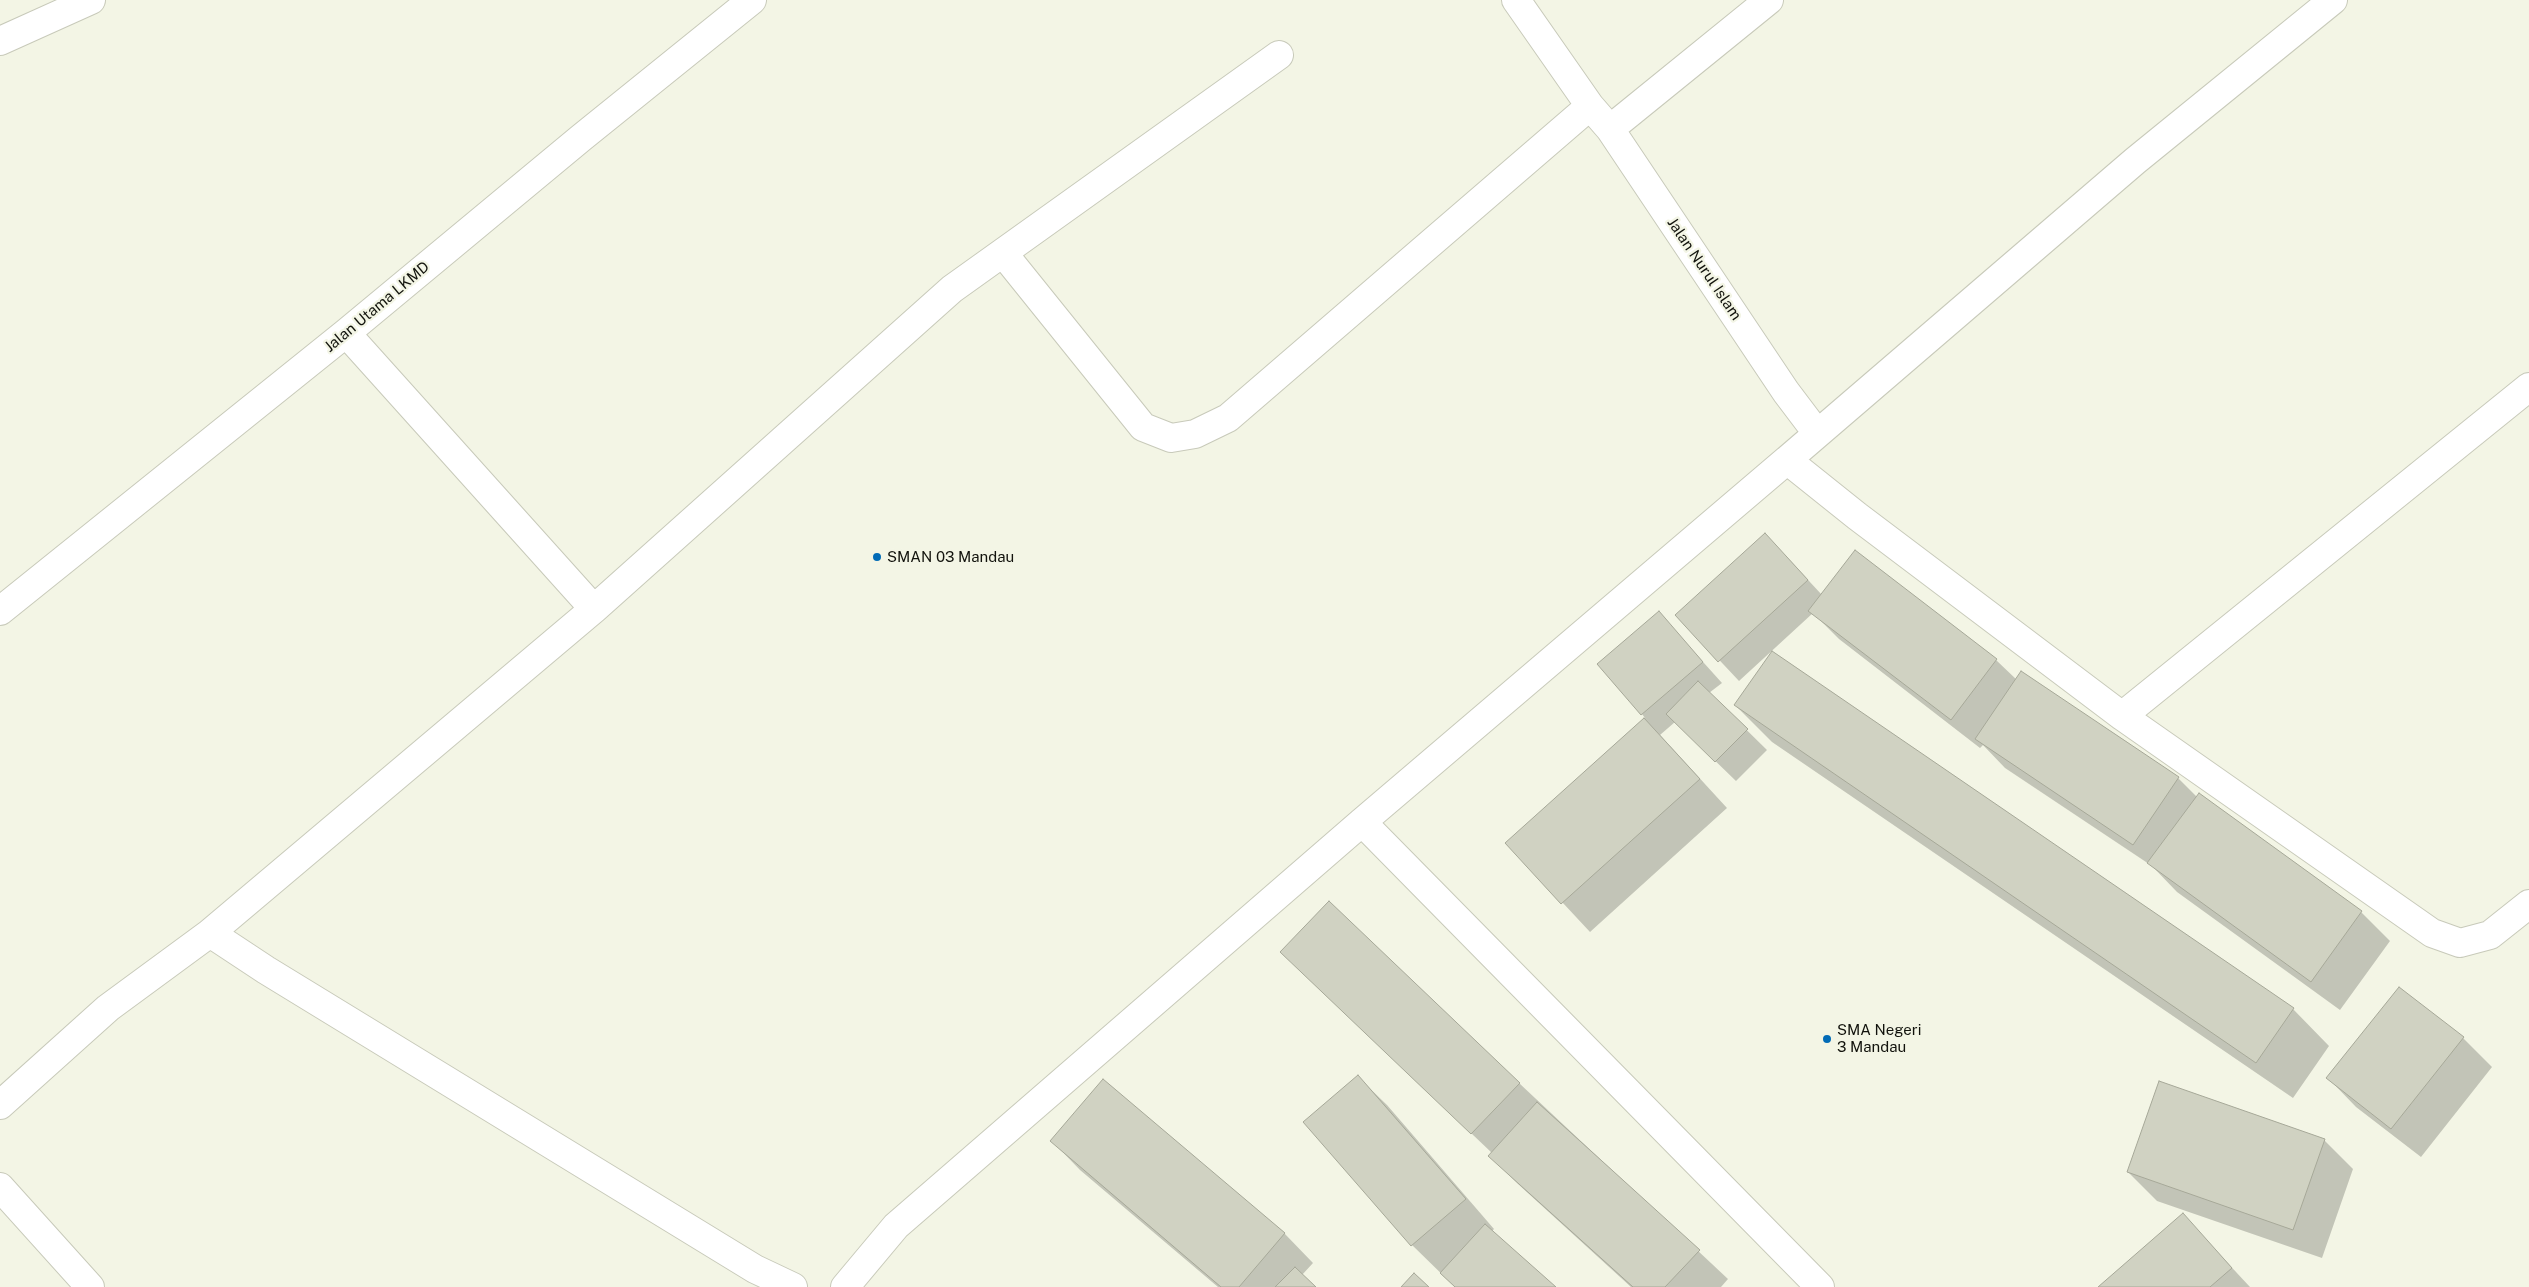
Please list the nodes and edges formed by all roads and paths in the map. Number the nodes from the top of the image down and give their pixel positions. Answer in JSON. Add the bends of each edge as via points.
{"nodes":[{"id":1,"x":91,"y":0,"type":"edge"},
{"id":2,"x":752,"y":0,"type":"edge"},
{"id":3,"x":1516,"y":0,"type":"edge"},
{"id":4,"x":1769,"y":0,"type":"edge"},
{"id":5,"x":2333,"y":0,"type":"edge"},
{"id":6,"x":0,"y":41,"type":"edge"},
{"id":7,"x":1279,"y":56,"type":"dead end"},
{"id":8,"x":1590,"y":106,"type":"junction"},
{"id":9,"x":1610,"y":129,"type":"junction"},
{"id":10,"x":1003,"y":254,"type":"junction"},
{"id":11,"x":346,"y":333,"type":"junction"},
{"id":12,"x":2529,"y":387,"type":"edge"},
{"id":13,"x":1817,"y":433,"type":"junction"},
{"id":14,"x":1787,"y":460,"type":"junction"},
{"id":15,"x":594,"y":609,"type":"junction"},
{"id":16,"x":0,"y":611,"type":"edge"},
{"id":17,"x":2122,"y":716,"type":"junction"},
{"id":18,"x":1362,"y":822,"type":"junction"},
{"id":19,"x":2529,"y":904,"type":"edge"},
{"id":20,"x":210,"y":933,"type":"junction"},
{"id":21,"x":0,"y":1105,"type":"edge"},
{"id":22,"x":0,"y":1187,"type":"edge"},
{"id":23,"x":90,"y":1287,"type":"edge"},
{"id":24,"x":793,"y":1287,"type":"edge"},
{"id":25,"x":845,"y":1287,"type":"edge"},
{"id":26,"x":1820,"y":1287,"type":"edge"}],
"edges":[{"from":1,"to":6,"type":"street"},
{"from":2,"to":11,"type":"street","name":"Jalan Utama LKMD"},
{"from":3,"to":8,"type":"street","name":"Jalan Nurul Islam"},
{"from":4,"to":9,"type":"street"},
{"from":5,"to":13,"type":"street","via":[[2135,161]]},
{"from":7,"to":10,"type":"street"},
{"from":8,"to":9,"type":"street","name":"Jalan Nurul Islam"},
{"from":8,"to":10,"type":"street","via":[[1228,418],[1195,434],[1171,438],[1143,427]]},
{"from":9,"to":13,"type":"street","name":"Jalan Nurul Islam","via":[[1786,392]]},
{"from":10,"to":15,"type":"street","via":[[952,289]]},
{"from":11,"to":15,"type":"street"},
{"from":11,"to":16,"type":"street","name":"Jalan Utama LKMD"},
{"from":12,"to":17,"type":"street"},
{"from":13,"to":14,"type":"street"},
{"from":14,"to":17,"type":"street","via":[[1856,516]]},
{"from":14,"to":18,"type":"street"},
{"from":15,"to":20,"type":"street"},
{"from":17,"to":19,"type":"street","via":[[2432,933],[2460,943],[2490,935]]},
{"from":18,"to":25,"type":"street","via":[[896,1226]]},
{"from":18,"to":26,"type":"street"},
{"from":20,"to":21,"type":"street","via":[[108,1008]]},
{"from":20,"to":24,"type":"street","via":[[738,1259]]},
{"from":22,"to":23,"type":"street"}]}
